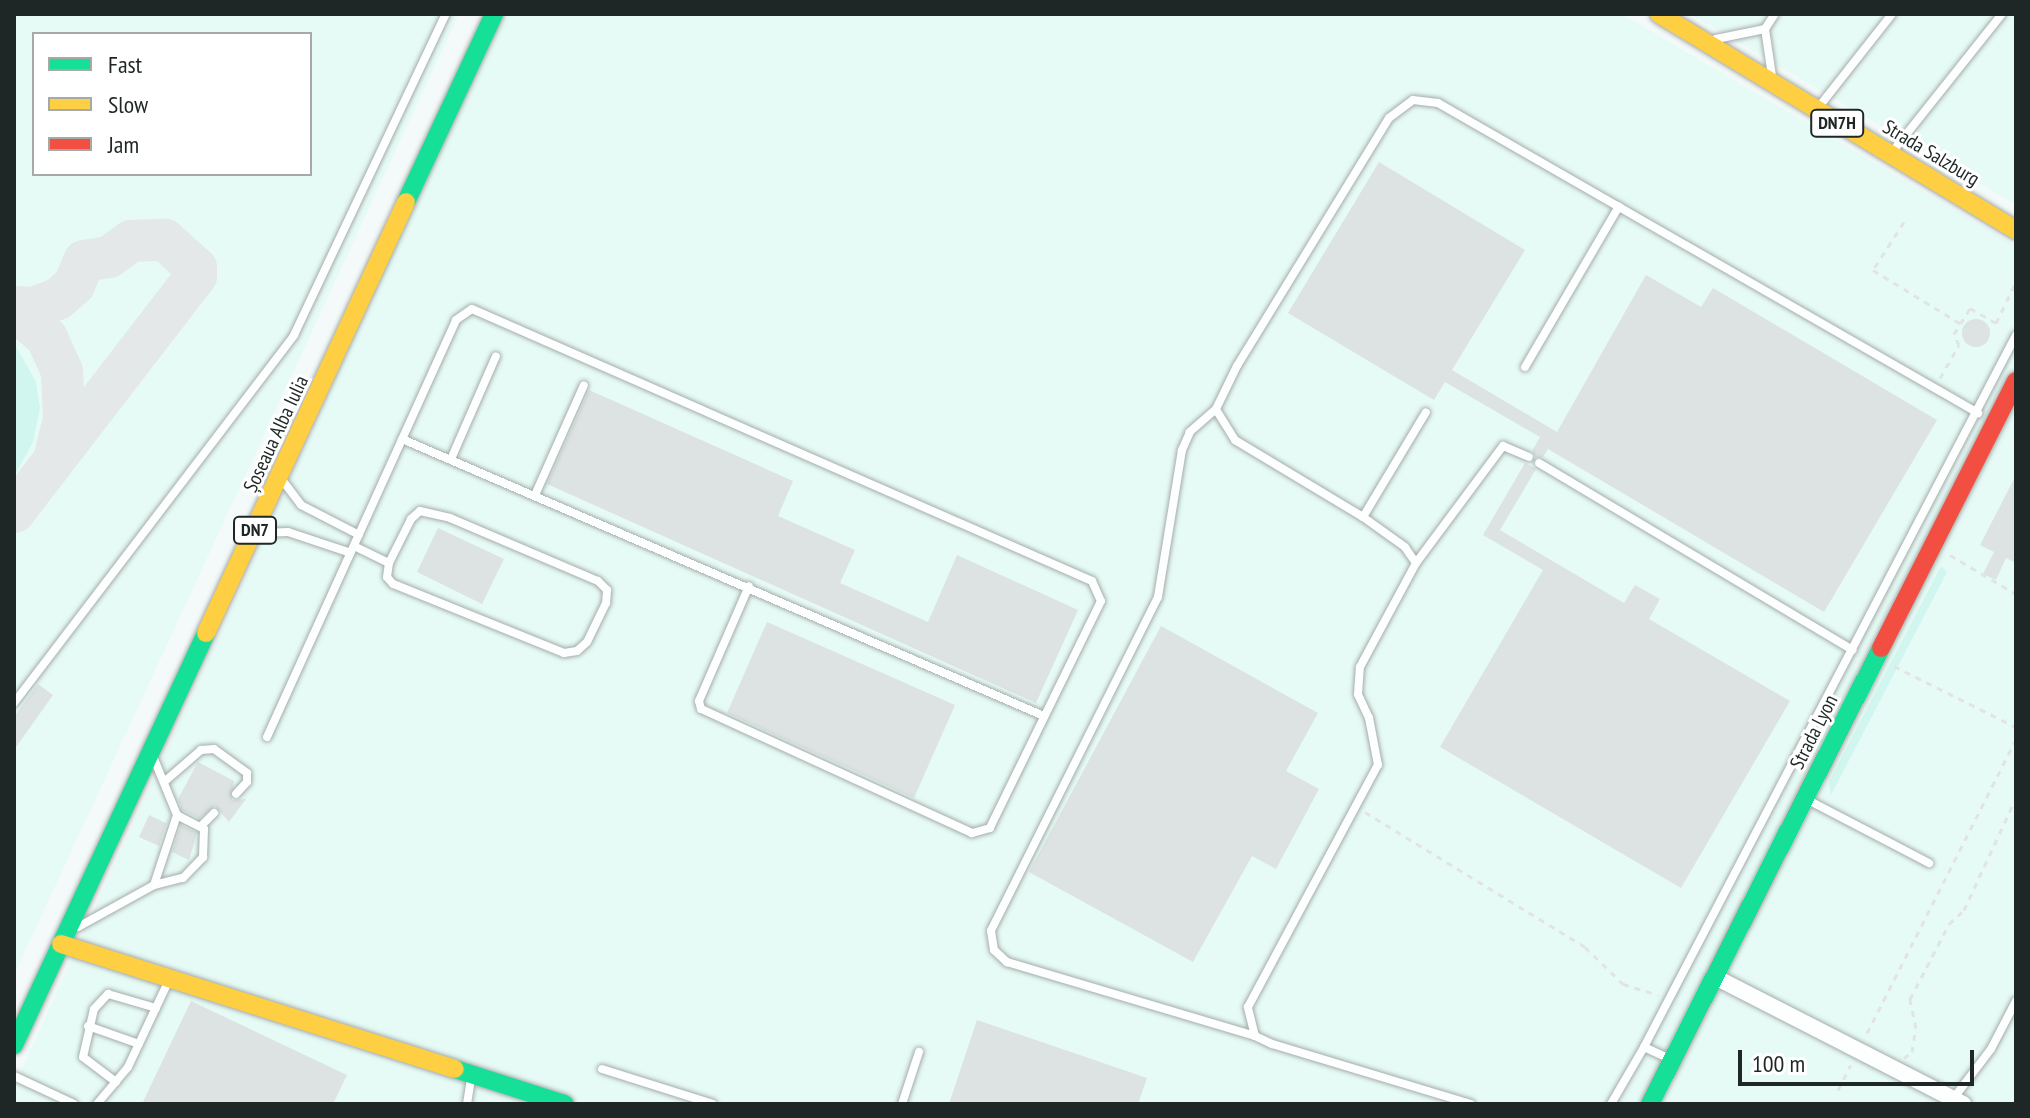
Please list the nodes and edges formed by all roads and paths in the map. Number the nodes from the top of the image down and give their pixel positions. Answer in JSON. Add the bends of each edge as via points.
{"nodes":[{"id":1,"x":446,"y":14,"type":"edge"},
{"id":2,"x":494,"y":14,"type":"edge"},
{"id":3,"x":1659,"y":14,"type":"edge"},
{"id":4,"x":1892,"y":14,"type":"edge"},
{"id":5,"x":2002,"y":14,"type":"edge"},
{"id":6,"x":1774,"y":15,"type":"edge"},
{"id":7,"x":1765,"y":29,"type":"junction"},
{"id":8,"x":1704,"y":42,"type":"junction"},
{"id":9,"x":1773,"y":84,"type":"junction"},
{"id":10,"x":1816,"y":110,"type":"junction"},
{"id":11,"x":1890,"y":155,"type":"junction"},
{"id":12,"x":1619,"y":206,"type":"junction"},
{"id":13,"x":1904,"y":222,"type":"dead end"},
{"id":14,"x":2016,"y":230,"type":"edge"},
{"id":15,"x":2016,"y":282,"type":"edge"},
{"id":16,"x":1961,"y":324,"type":"junction"},
{"id":17,"x":2016,"y":335,"type":"edge"},
{"id":18,"x":496,"y":356,"type":"dead end"},
{"id":19,"x":1525,"y":367,"type":"dead end"},
{"id":20,"x":2016,"y":381,"type":"edge"},
{"id":21,"x":584,"y":385,"type":"dead end"},
{"id":22,"x":1934,"y":389,"type":"junction"},
{"id":23,"x":1216,"y":409,"type":"junction"},
{"id":24,"x":1426,"y":412,"type":"dead end"},
{"id":25,"x":1978,"y":413,"type":"junction"},
{"id":26,"x":402,"y":439,"type":"junction"},
{"id":27,"x":1529,"y":457,"type":"dead end"},
{"id":28,"x":451,"y":459,"type":"junction"},
{"id":29,"x":1539,"y":463,"type":"dead end"},
{"id":30,"x":280,"y":478,"type":"junction"},
{"id":31,"x":535,"y":495,"type":"junction"},
{"id":32,"x":1363,"y":517,"type":"junction"},
{"id":33,"x":254,"y":533,"type":"junction"},
{"id":34,"x":359,"y":535,"type":"junction"},
{"id":35,"x":352,"y":550,"type":"junction"},
{"id":36,"x":1964,"y":562,"type":"dead end"},
{"id":37,"x":389,"y":563,"type":"junction"},
{"id":38,"x":1416,"y":563,"type":"junction"},
{"id":39,"x":749,"y":586,"type":"junction"},
{"id":40,"x":2016,"y":594,"type":"edge"},
{"id":41,"x":1853,"y":650,"type":"junction"},
{"id":42,"x":1876,"y":658,"type":"junction"},
{"id":43,"x":14,"y":703,"type":"edge"},
{"id":44,"x":1044,"y":716,"type":"junction"},
{"id":45,"x":2016,"y":727,"type":"edge"},
{"id":46,"x":267,"y":737,"type":"dead end"},
{"id":47,"x":2016,"y":739,"type":"edge"},
{"id":48,"x":150,"y":753,"type":"junction"},
{"id":49,"x":164,"y":782,"type":"junction"},
{"id":50,"x":236,"y":794,"type":"dead end"},
{"id":51,"x":2016,"y":798,"type":"edge"},
{"id":52,"x":1805,"y":799,"type":"junction"},
{"id":53,"x":1357,"y":807,"type":"junction"},
{"id":54,"x":214,"y":813,"type":"dead end"},
{"id":55,"x":177,"y":815,"type":"junction"},
{"id":56,"x":202,"y":825,"type":"junction"},
{"id":57,"x":1929,"y":863,"type":"dead end"},
{"id":58,"x":154,"y":885,"type":"junction"},
{"id":59,"x":64,"y":938,"type":"junction"},
{"id":60,"x":170,"y":977,"type":"junction"},
{"id":61,"x":1715,"y":977,"type":"junction"},
{"id":62,"x":1670,"y":998,"type":"junction"},
{"id":63,"x":2016,"y":1001,"type":"edge"},
{"id":64,"x":156,"y":1008,"type":"junction"},
{"id":65,"x":88,"y":1026,"type":"junction"},
{"id":66,"x":1867,"y":1033,"type":"dead end"},
{"id":67,"x":1255,"y":1036,"type":"junction"},
{"id":68,"x":139,"y":1044,"type":"junction"},
{"id":69,"x":14,"y":1045,"type":"edge"},
{"id":70,"x":1644,"y":1047,"type":"junction"},
{"id":71,"x":919,"y":1052,"type":"dead end"},
{"id":72,"x":1854,"y":1058,"type":"dead end"},
{"id":73,"x":1672,"y":1060,"type":"junction"},
{"id":74,"x":1892,"y":1068,"type":"junction"},
{"id":75,"x":602,"y":1069,"type":"dead end"},
{"id":76,"x":472,"y":1074,"type":"junction"},
{"id":77,"x":14,"y":1076,"type":"edge"},
{"id":78,"x":116,"y":1082,"type":"junction"},
{"id":79,"x":1838,"y":1090,"type":"dead end"},
{"id":80,"x":1958,"y":1101,"type":"edge"},
{"id":81,"x":74,"y":1104,"type":"edge"},
{"id":82,"x":97,"y":1104,"type":"edge"},
{"id":83,"x":467,"y":1104,"type":"edge"},
{"id":84,"x":565,"y":1104,"type":"edge"},
{"id":85,"x":713,"y":1104,"type":"edge"},
{"id":86,"x":902,"y":1104,"type":"edge"},
{"id":87,"x":1471,"y":1104,"type":"edge"},
{"id":88,"x":1611,"y":1104,"type":"edge"},
{"id":89,"x":1650,"y":1104,"type":"edge"}],
"edges":[{"from":1,"to":43,"type":"lane","via":[[294,335]]},
{"from":2,"to":30,"type":"main road","name":"Șoseaua Alba Iulia","number":"DN7"},
{"from":3,"to":8,"type":"main road","name":"Strada Salzburg","number":"DN7H"},
{"from":4,"to":10,"type":"lane"},
{"from":5,"to":11,"type":"lane"},
{"from":6,"to":7,"type":"lane"},
{"from":7,"to":8,"type":"lane"},
{"from":7,"to":9,"type":"lane"},
{"from":8,"to":9,"type":"main road","name":"Strada Salzburg","number":"DN7H"},
{"from":9,"to":10,"type":"main road","name":"Strada Salzburg","number":"DN7H"},
{"from":10,"to":11,"type":"main road","name":"Strada Salzburg","number":"DN7H"},
{"from":11,"to":14,"type":"main road","name":"Strada Salzburg","number":"DN7H"},
{"from":12,"to":19,"type":"lane"},
{"from":12,"to":22,"type":"lane"},
{"from":12,"to":23,"type":"lane","via":[[1438,103],[1413,100],[1397,107],[1237,366]]},
{"from":13,"to":16,"type":"path","via":[[1873,270]]},
{"from":15,"to":16,"type":"path","via":[[1996,323],[1970,308]]},
{"from":16,"to":22,"type":"path","via":[[1954,334],[1959,345]]},
{"from":17,"to":25,"type":"lane"},
{"from":18,"to":28,"type":"lane"},
{"from":20,"to":42,"type":"main road","name":"Strada Lyon"},
{"from":21,"to":31,"type":"lane"},
{"from":22,"to":25,"type":"lane"},
{"from":23,"to":32,"type":"lane","via":[[1235,440]]},
{"from":23,"to":67,"type":"lane","via":[[1190,432],[1182,450],[1158,597],[991,931],[994,950],[1007,962]]},
{"from":24,"to":32,"type":"lane"},
{"from":25,"to":41,"type":"lane"},
{"from":26,"to":28,"type":"lane"},
{"from":26,"to":34,"type":"lane"},
{"from":26,"to":44,"type":"lane","via":[[456,320],[472,309],[1092,581],[1101,601]]},
{"from":27,"to":38,"type":"lane","via":[[1503,446]]},
{"from":28,"to":31,"type":"lane"},
{"from":29,"to":41,"type":"lane"},
{"from":30,"to":33,"type":"main road","name":"Șoseaua Alba Iulia","number":"DN7"},
{"from":30,"to":34,"type":"lane","via":[[301,505]]},
{"from":31,"to":39,"type":"lane"},
{"from":32,"to":38,"type":"lane","via":[[1405,547]]},
{"from":33,"to":35,"type":"lane","via":[[288,532]]},
{"from":33,"to":48,"type":"main road","name":"Șoseaua Alba Iulia","number":"DN7"},
{"from":34,"to":35,"type":"lane"},
{"from":35,"to":37,"type":"lane"},
{"from":35,"to":46,"type":"lane"},
{"from":36,"to":40,"type":"path","via":[[1979,569],[1981,578]]},
{"from":37,"to":37,"type":"lane","via":[[387,577],[411,595],[564,653],[587,642],[606,603],[607,590],[598,581],[434,512],[420,511],[411,519]]},
{"from":38,"to":53,"type":"lane","via":[[1360,667],[1358,694],[1369,718],[1378,765]]},
{"from":39,"to":44,"type":"lane"},
{"from":39,"to":44,"type":"lane","via":[[699,701],[701,709],[972,833],[990,828]]},
{"from":41,"to":62,"type":"lane"},
{"from":42,"to":45,"type":"path"},
{"from":42,"to":52,"type":"main road","name":"Strada Lyon"},
{"from":47,"to":66,"type":"path"},
{"from":48,"to":49,"type":"lane"},
{"from":48,"to":59,"type":"main road","name":"Șoseaua Alba Iulia","number":"DN7"},
{"from":49,"to":50,"type":"lane","via":[[201,750],[214,749],[247,773],[247,782]]},
{"from":49,"to":55,"type":"lane"},
{"from":51,"to":74,"type":"path","via":[[1964,910],[1949,924],[1910,999],[1916,1028],[1912,1052]]},
{"from":52,"to":57,"type":"lane"},
{"from":52,"to":61,"type":"main road","name":"Strada Lyon"},
{"from":53,"to":62,"type":"path","via":[[1585,947],[1623,984]]},
{"from":53,"to":67,"type":"lane","via":[[1248,1007]]},
{"from":54,"to":56,"type":"lane"},
{"from":55,"to":56,"type":"lane"},
{"from":55,"to":58,"type":"lane"},
{"from":56,"to":58,"type":"lane","via":[[208,840],[193,872]]},
{"from":58,"to":59,"type":"lane"},
{"from":59,"to":60,"type":"main road"},
{"from":59,"to":69,"type":"main road","name":"Șoseaua Alba Iulia","number":"DN7"},
{"from":60,"to":64,"type":"lane"},
{"from":60,"to":76,"type":"main road"},
{"from":61,"to":73,"type":"main road","name":"Strada Lyon"},
{"from":61,"to":74,"type":"street"},
{"from":62,"to":70,"type":"lane"},
{"from":63,"to":80,"type":"lane"},
{"from":64,"to":65,"type":"lane","via":[[108,994]]},
{"from":64,"to":68,"type":"lane"},
{"from":65,"to":68,"type":"lane"},
{"from":65,"to":78,"type":"lane","via":[[83,1057]]},
{"from":67,"to":87,"type":"lane"},
{"from":68,"to":78,"type":"lane"},
{"from":70,"to":73,"type":"lane"},
{"from":70,"to":88,"type":"lane"},
{"from":71,"to":86,"type":"lane"},
{"from":72,"to":79,"type":"path"},
{"from":73,"to":89,"type":"main road","name":"Strada Lyon"},
{"from":74,"to":80,"type":"street"},
{"from":75,"to":85,"type":"lane"},
{"from":76,"to":83,"type":"lane"},
{"from":76,"to":84,"type":"main road"},
{"from":77,"to":81,"type":"lane"},
{"from":78,"to":82,"type":"lane"}]}
